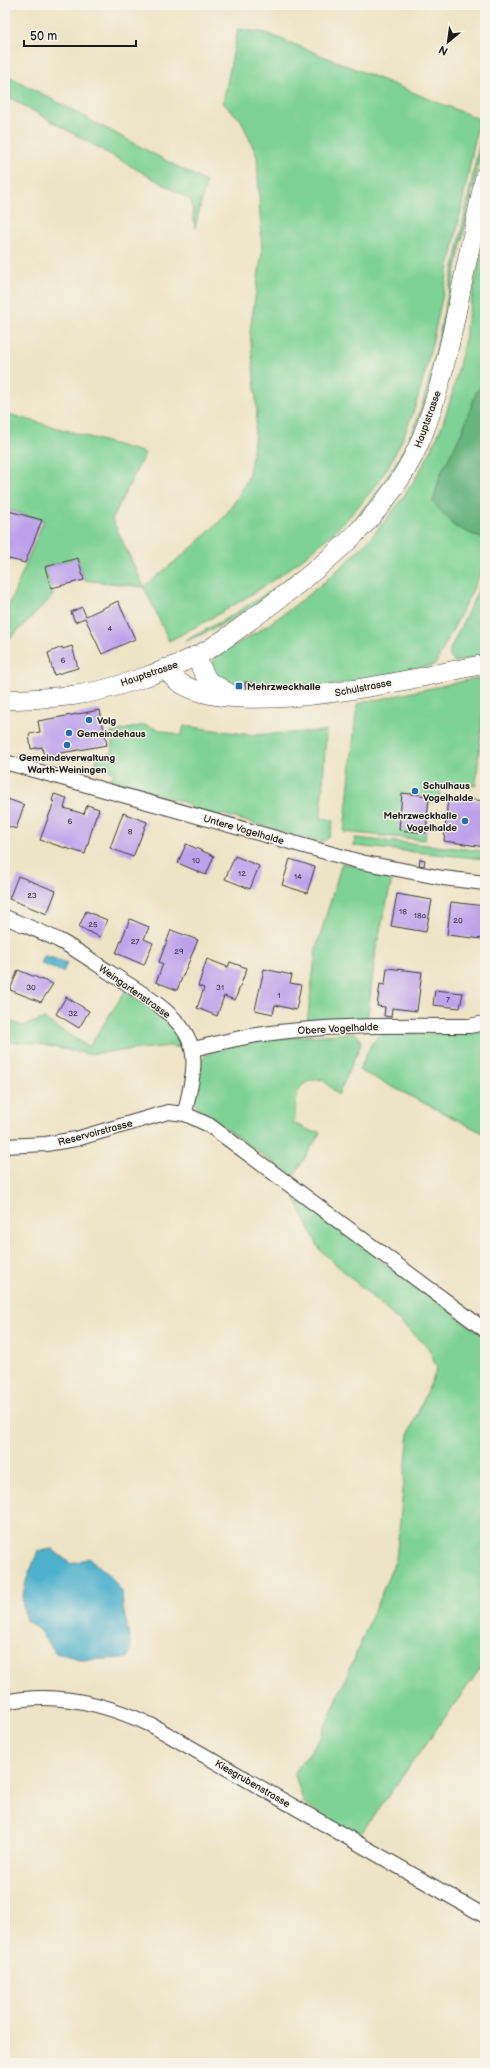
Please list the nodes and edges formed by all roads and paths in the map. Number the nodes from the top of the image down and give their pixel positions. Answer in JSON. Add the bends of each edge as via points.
{"nodes":[{"id":1,"x":485,"y":176,"type":"edge"},
{"id":2,"x":178,"y":657,"type":"junction"},
{"id":3,"x":485,"y":664,"type":"edge"},
{"id":4,"x":239,"y":697,"type":"junction"},
{"id":5,"x":9,"y":700,"type":"edge"},
{"id":6,"x":5,"y":762,"type":"edge"},
{"id":7,"x":485,"y":883,"type":"edge"},
{"id":8,"x":5,"y":917,"type":"edge"},
{"id":9,"x":485,"y":1023,"type":"edge"},
{"id":10,"x":193,"y":1049,"type":"junction"},
{"id":11,"x":184,"y":1114,"type":"junction"},
{"id":12,"x":5,"y":1146,"type":"edge"},
{"id":13,"x":485,"y":1330,"type":"edge"},
{"id":14,"x":5,"y":1702,"type":"edge"},
{"id":15,"x":485,"y":1916,"type":"edge"}],
"edges":[{"from":1,"to":2,"type":"main road","name":"Hauptstrasse","via":[[434,404],[421,439],[404,471],[382,504],[357,533],[325,563],[219,643]]},
{"from":2,"to":4,"type":"main road","name":"Schulstrasse","via":[[220,690]]},
{"from":2,"to":4,"type":"main road","name":"Schulstrasse","via":[[175,679],[196,690],[220,696]]},
{"from":2,"to":5,"type":"main road","name":"Hauptstrasse","via":[[78,695]]},
{"from":3,"to":4,"type":"main road","name":"Schulstrasse","via":[[318,696]]},
{"from":6,"to":7,"type":"street","name":"Untere Vogelhalde","via":[[353,860]]},
{"from":8,"to":10,"type":"street","name":"Weingartenstrasse","via":[[58,940],[157,1004],[180,1025]]},
{"from":9,"to":10,"type":"street","name":"Obere Vogelhalde","via":[[468,1026],[368,1026],[295,1031],[264,1034]]},
{"from":10,"to":11,"type":"street","name":"Weingartenstrasse","via":[[192,1073]]},
{"from":11,"to":12,"type":"street","name":"Reservoirstrasse","via":[[168,1112],[61,1142]]},
{"from":11,"to":13,"type":"street","via":[[209,1125]]},
{"from":14,"to":15,"type":"street","name":"Kiesgrubenstrasse","via":[[66,1700],[98,1705],[127,1714],[153,1726]]}]}
